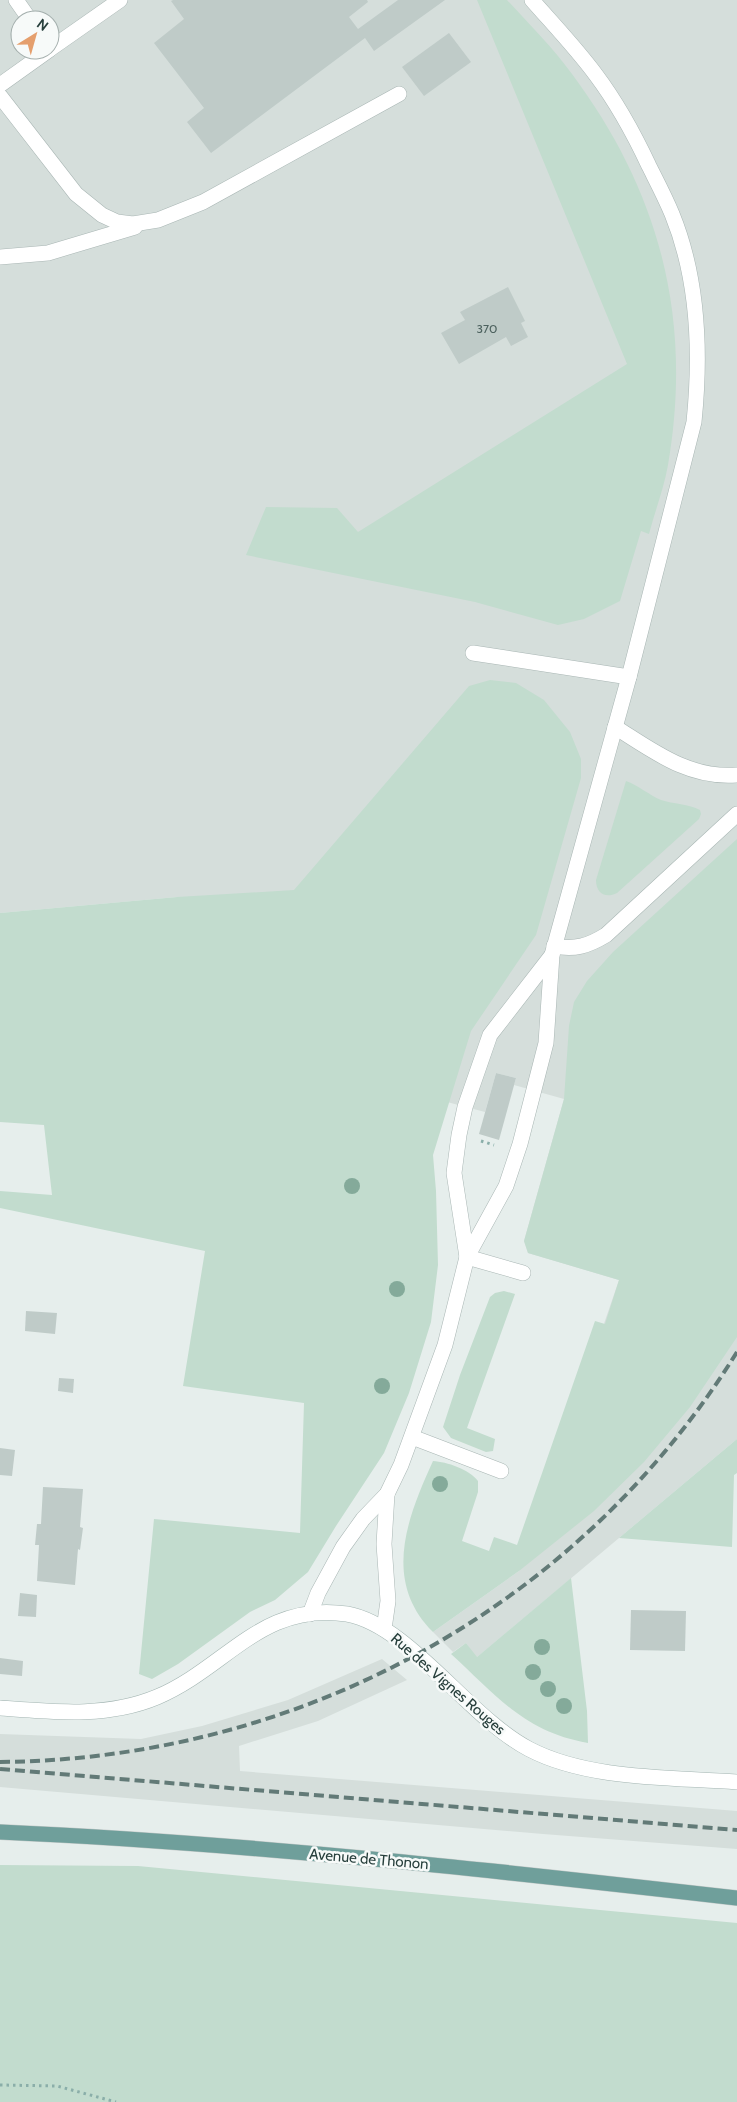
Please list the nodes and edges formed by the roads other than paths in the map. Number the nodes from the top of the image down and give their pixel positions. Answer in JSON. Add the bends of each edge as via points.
{"nodes":[{"id":1,"x":532,"y":0,"type":"edge"},
{"id":2,"x":117,"y":1,"type":"edge"},
{"id":3,"x":60,"y":42,"type":"edge"},
{"id":4,"x":35,"y":60,"type":"edge"},
{"id":5,"x":0,"y":85,"type":"edge"},
{"id":6,"x":399,"y":94,"type":"dead end"},
{"id":7,"x":0,"y":96,"type":"edge"},
{"id":8,"x":158,"y":220,"type":"junction"},
{"id":9,"x":0,"y":257,"type":"edge"},
{"id":10,"x":473,"y":653,"type":"dead end"},
{"id":11,"x":629,"y":677,"type":"junction"},
{"id":12,"x":615,"y":727,"type":"junction"},
{"id":13,"x":737,"y":775,"type":"edge"},
{"id":14,"x":737,"y":814,"type":"edge"},
{"id":15,"x":553,"y":951,"type":"junction"},
{"id":16,"x":467,"y":1257,"type":"junction"},
{"id":17,"x":523,"y":1274,"type":"dead end"},
{"id":18,"x":412,"y":1437,"type":"junction"},
{"id":19,"x":501,"y":1471,"type":"dead end"},
{"id":20,"x":387,"y":1494,"type":"junction"},
{"id":21,"x":310,"y":1614,"type":"junction"},
{"id":22,"x":384,"y":1630,"type":"junction"},
{"id":23,"x":0,"y":1708,"type":"edge"},
{"id":24,"x":737,"y":1782,"type":"edge"},
{"id":25,"x":0,"y":1832,"type":"edge"},
{"id":26,"x":737,"y":1898,"type":"edge"}],
"edges":[{"from":1,"to":11,"type":"street","via":[[595,73],[634,134],[672,214],[694,295],[698,373],[694,422]]},
{"from":2,"to":3,"type":"street"},
{"from":4,"to":5,"type":"street"},
{"from":6,"to":8,"type":"street","via":[[203,202]]},
{"from":7,"to":8,"type":"street","via":[[88,205],[118,222],[133,224]]},
{"from":8,"to":9,"type":"street","via":[[48,253]]},
{"from":10,"to":11,"type":"street"},
{"from":11,"to":12,"type":"street"},
{"from":12,"to":13,"type":"street","via":[[679,766],[716,776]]},
{"from":12,"to":15,"type":"street"},
{"from":14,"to":15,"type":"street","via":[[606,935],[592,944]]},
{"from":15,"to":16,"type":"street","via":[[546,1043],[535,1091],[506,1186]]},
{"from":15,"to":16,"type":"street","via":[[490,1035],[465,1107],[454,1174]]},
{"from":16,"to":17,"type":"street"},
{"from":16,"to":18,"type":"street","via":[[445,1345]]},
{"from":18,"to":19,"type":"street"},
{"from":18,"to":20,"type":"street"},
{"from":20,"to":21,"type":"street","via":[[342,1547]]},
{"from":20,"to":22,"type":"street","via":[[384,1544],[388,1602]]},
{"from":21,"to":22,"type":"street","name":"Rue des Vignes Rouges","via":[[348,1615]]},
{"from":21,"to":23,"type":"street","name":"Rue des Vignes Rouges","via":[[270,1624],[178,1687],[133,1705],[64,1713]]},
{"from":22,"to":24,"type":"street","name":"Rue des Vignes Rouges","via":[[418,1656],[492,1724],[527,1749],[547,1758],[587,1770]]},
{"from":25,"to":26,"type":"main road","name":"Avenue de Thonon","via":[[361,1858]]}]}
